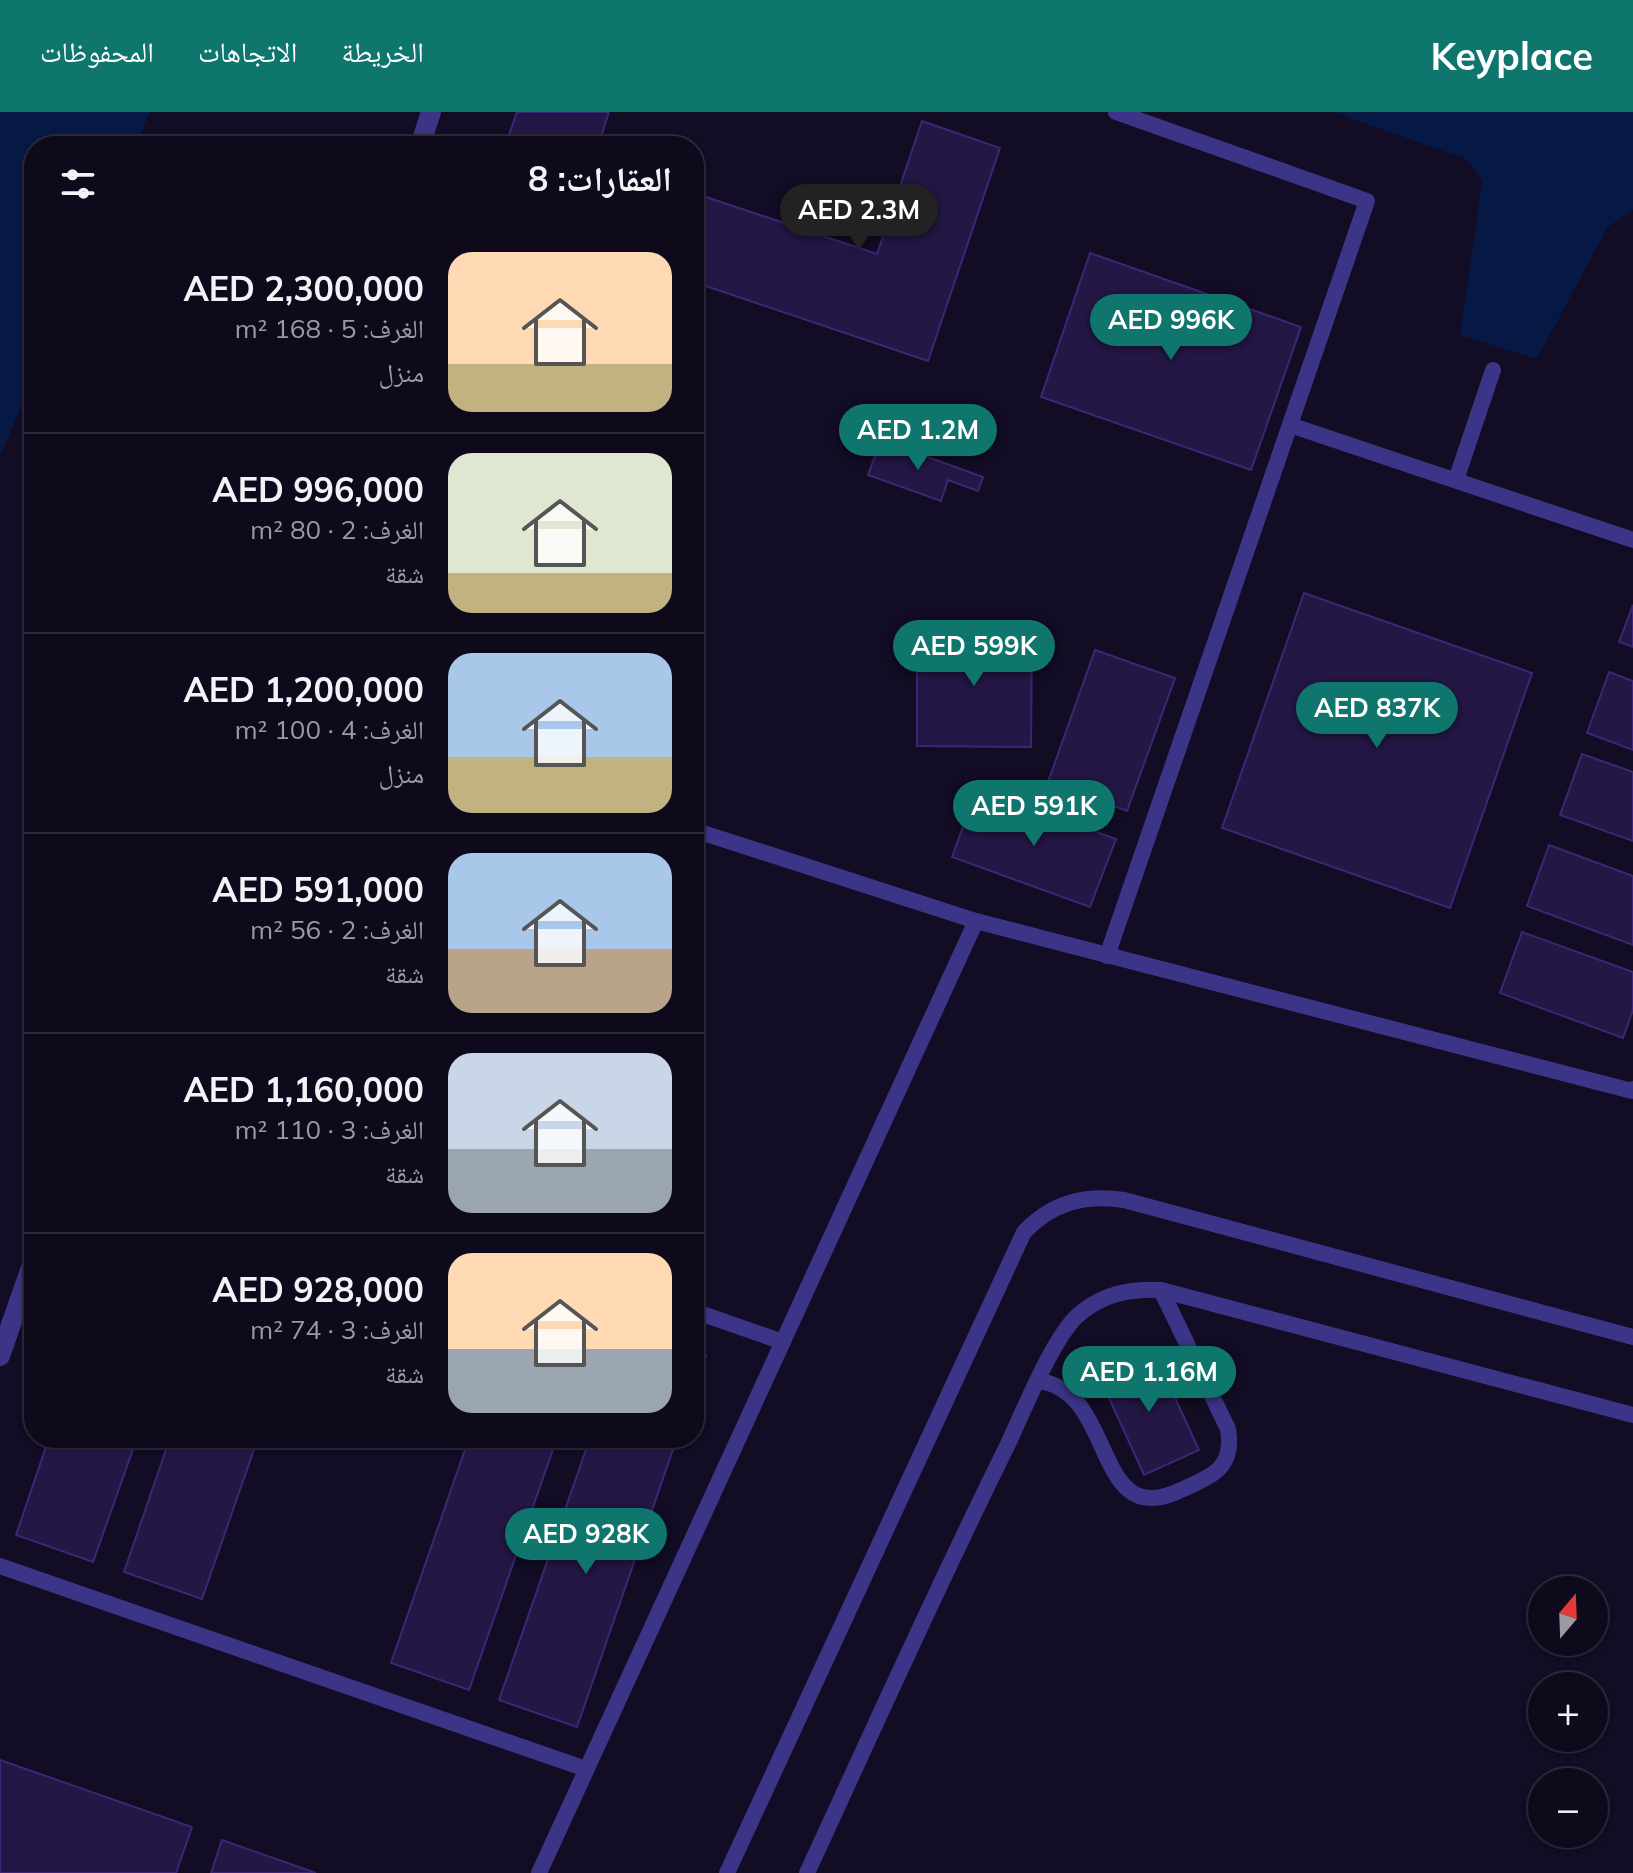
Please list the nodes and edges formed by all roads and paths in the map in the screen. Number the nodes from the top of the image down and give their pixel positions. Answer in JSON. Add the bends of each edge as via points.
{"nodes":[{"id":1,"x":431,"y":112,"type":"edge"},
{"id":2,"x":1116,"y":112,"type":"edge"},
{"id":3,"x":423,"y":136,"type":"edge"},
{"id":4,"x":1493,"y":370,"type":"dead end"},
{"id":5,"x":1290,"y":425,"type":"junction"},
{"id":6,"x":1456,"y":480,"type":"junction"},
{"id":7,"x":1633,"y":540,"type":"edge"},
{"id":8,"x":704,"y":833,"type":"edge"},
{"id":9,"x":976,"y":921,"type":"junction"},
{"id":10,"x":1107,"y":956,"type":"junction"},
{"id":11,"x":1633,"y":1089,"type":"edge"},
{"id":12,"x":24,"y":1288,"type":"edge"},
{"id":13,"x":1161,"y":1290,"type":"junction"},
{"id":14,"x":704,"y":1314,"type":"edge"},
{"id":15,"x":1633,"y":1337,"type":"edge"},
{"id":16,"x":783,"y":1342,"type":"junction"},
{"id":17,"x":0,"y":1356,"type":"edge"},
{"id":18,"x":1039,"y":1381,"type":"junction"},
{"id":19,"x":1633,"y":1415,"type":"edge"},
{"id":20,"x":0,"y":1566,"type":"edge"},
{"id":21,"x":586,"y":1769,"type":"junction"},
{"id":22,"x":539,"y":1873,"type":"edge"},
{"id":23,"x":727,"y":1873,"type":"edge"},
{"id":24,"x":807,"y":1873,"type":"edge"}],
"edges":[{"from":1,"to":3,"type":"street"},
{"from":2,"to":5,"type":"lane","via":[[1367,201]]},
{"from":4,"to":6,"type":"lane"},
{"from":5,"to":6,"type":"lane"},
{"from":5,"to":10,"type":"lane"},
{"from":6,"to":7,"type":"lane"},
{"from":8,"to":9,"type":"lane"},
{"from":9,"to":10,"type":"lane"},
{"from":9,"to":16,"type":"lane"},
{"from":10,"to":11,"type":"lane"},
{"from":12,"to":17,"type":"street"},
{"from":13,"to":18,"type":"lane","via":[[1124,1291],[1091,1305],[1064,1331]]},
{"from":13,"to":18,"type":"lane","via":[[1228,1429],[1229,1451],[1218,1470],[1163,1499],[1138,1497],[1120,1481],[1077,1401],[1060,1386]]},
{"from":13,"to":19,"type":"lane"},
{"from":14,"to":16,"type":"lane"},
{"from":15,"to":23,"type":"lane","via":[[1124,1200],[1083,1198],[1049,1211],[1024,1232]]},
{"from":16,"to":21,"type":"lane"},
{"from":18,"to":24,"type":"lane"},
{"from":20,"to":21,"type":"lane"},
{"from":21,"to":22,"type":"lane"}]}
